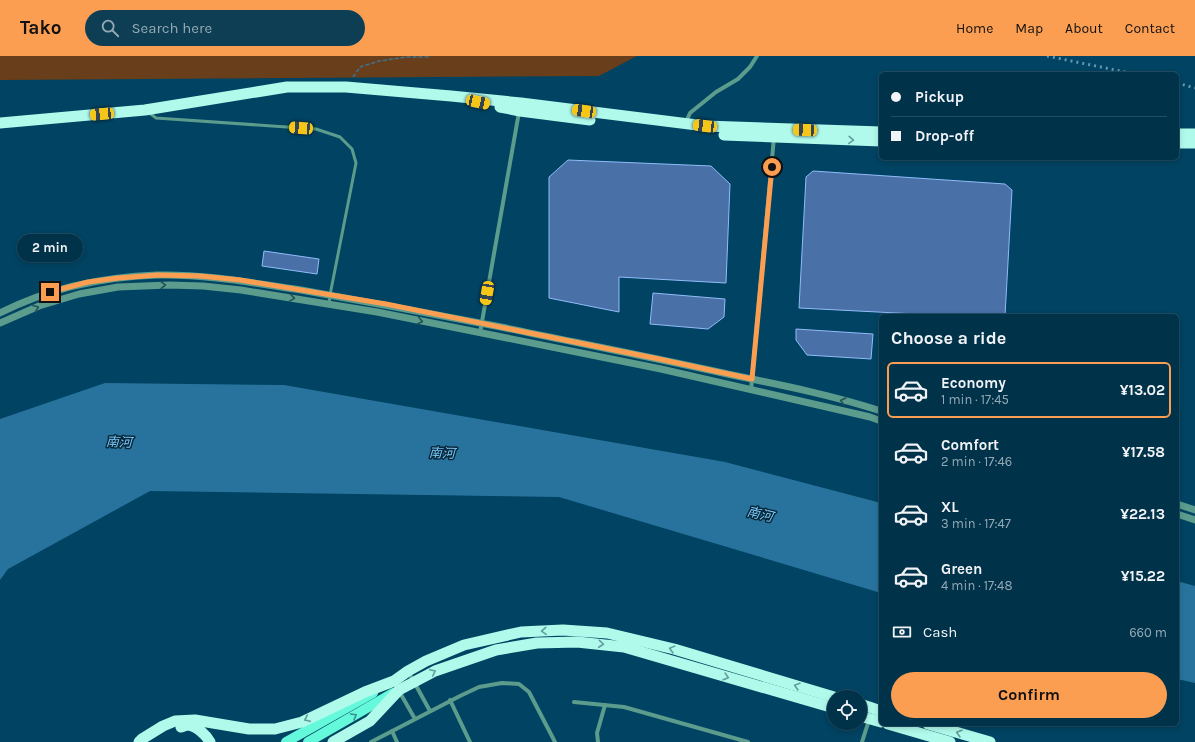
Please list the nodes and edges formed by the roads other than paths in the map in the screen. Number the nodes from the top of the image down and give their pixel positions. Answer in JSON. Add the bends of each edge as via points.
{"nodes":[{"id":1,"x":757,"y":56,"type":"edge"},
{"id":2,"x":520,"y":107,"type":"junction"},
{"id":3,"x":145,"y":110,"type":"junction"},
{"id":4,"x":0,"y":123,"type":"edge"},
{"id":5,"x":684,"y":124,"type":"junction"},
{"id":6,"x":879,"y":132,"type":"edge"},
{"id":7,"x":775,"y":133,"type":"junction"},
{"id":8,"x":1179,"y":134,"type":"edge"},
{"id":9,"x":1195,"y":134,"type":"edge"},
{"id":10,"x":879,"y":141,"type":"edge"},
{"id":11,"x":1179,"y":143,"type":"edge"},
{"id":12,"x":1195,"y":143,"type":"edge"},
{"id":13,"x":330,"y":295,"type":"junction"},
{"id":14,"x":330,"y":304,"type":"junction"},
{"id":15,"x":0,"y":313,"type":"edge"},
{"id":16,"x":0,"y":323,"type":"edge"},
{"id":17,"x":482,"y":324,"type":"junction"},
{"id":18,"x":480,"y":333,"type":"junction"},
{"id":19,"x":752,"y":379,"type":"junction"},
{"id":20,"x":751,"y":390,"type":"junction"},
{"id":21,"x":879,"y":410,"type":"edge"},
{"id":22,"x":879,"y":420,"type":"edge"},
{"id":23,"x":1179,"y":505,"type":"edge"},
{"id":24,"x":1195,"y":510,"type":"edge"},
{"id":25,"x":1179,"y":515,"type":"edge"},
{"id":26,"x":1195,"y":520,"type":"edge"},
{"id":27,"x":408,"y":671,"type":"junction"},
{"id":28,"x":414,"y":682,"type":"junction"},
{"id":29,"x":397,"y":686,"type":"junction"},
{"id":30,"x":827,"y":695,"type":"edge"},
{"id":31,"x":450,"y":700,"type":"junction"},
{"id":32,"x":574,"y":702,"type":"dead end"},
{"id":33,"x":605,"y":705,"type":"junction"},
{"id":34,"x":827,"y":706,"type":"edge"},
{"id":35,"x":867,"y":706,"type":"edge"},
{"id":36,"x":879,"y":709,"type":"edge"},
{"id":37,"x":430,"y":711,"type":"junction"},
{"id":38,"x":867,"y":718,"type":"edge"},
{"id":39,"x":415,"y":719,"type":"junction"},
{"id":40,"x":879,"y":721,"type":"edge"},
{"id":41,"x":895,"y":726,"type":"edge"},
{"id":42,"x":935,"y":726,"type":"edge"},
{"id":43,"x":863,"y":730,"type":"edge"},
{"id":44,"x":392,"y":731,"type":"junction"},
{"id":45,"x":139,"y":742,"type":"edge"},
{"id":46,"x":149,"y":742,"type":"edge"},
{"id":47,"x":210,"y":742,"type":"edge"},
{"id":48,"x":286,"y":742,"type":"edge"},
{"id":49,"x":308,"y":742,"type":"edge"},
{"id":50,"x":333,"y":742,"type":"edge"},
{"id":51,"x":371,"y":742,"type":"edge"},
{"id":52,"x":397,"y":742,"type":"edge"},
{"id":53,"x":470,"y":742,"type":"edge"},
{"id":54,"x":555,"y":742,"type":"edge"},
{"id":55,"x":598,"y":742,"type":"edge"},
{"id":56,"x":748,"y":742,"type":"edge"},
{"id":57,"x":862,"y":742,"type":"edge"},
{"id":58,"x":950,"y":742,"type":"edge"},
{"id":59,"x":990,"y":742,"type":"edge"}],
"edges":[{"from":1,"to":5,"type":"street","via":[[738,79],[716,92],[690,113]]},
{"from":2,"to":3,"type":"highway","via":[[451,96],[346,87],[287,87]]},
{"from":2,"to":5,"type":"highway"},
{"from":2,"to":7,"type":"highway","via":[[702,134]]},
{"from":2,"to":17,"type":"street"},
{"from":3,"to":4,"type":"highway"},
{"from":3,"to":13,"type":"lane","via":[[156,118],[316,129],[340,137],[352,149],[356,163]]},
{"from":5,"to":7,"type":"highway"},
{"from":6,"to":7,"type":"highway"},
{"from":7,"to":10,"type":"highway","one_way":true},
{"from":7,"to":19,"type":"street"},
{"from":8,"to":9,"type":"highway"},
{"from":11,"to":12,"type":"highway"},
{"from":13,"to":14,"type":"lane"},
{"from":13,"to":15,"type":"street","via":[[240,280],[158,275],[88,282],[50,292]]},
{"from":13,"to":17,"type":"street"},
{"from":16,"to":14,"type":"street","one_way":true,"via":[[79,294],[118,287],[169,284],[241,290]]},
{"from":14,"to":18,"type":"street","one_way":true},
{"from":17,"to":18,"type":"street"},
{"from":17,"to":19,"type":"street"},
{"from":18,"to":20,"type":"street","via":[[661,369]]},
{"from":19,"to":20,"type":"street"},
{"from":21,"to":19,"type":"street","one_way":true},
{"from":20,"to":22,"type":"street"},
{"from":23,"to":24,"type":"street"},
{"from":25,"to":26,"type":"street"},
{"from":27,"to":28,"type":"street"},
{"from":27,"to":29,"type":"highway"},
{"from":30,"to":27,"type":"highway","one_way":true,"via":[[674,649],[607,633],[563,630],[521,632],[464,645]]},
{"from":28,"to":29,"type":"highway"},
{"from":28,"to":34,"type":"highway","one_way":true,"via":[[435,671],[496,650],[537,643],[577,642],[624,647]]},
{"from":28,"to":37,"type":"street"},
{"from":29,"to":39,"type":"street"},
{"from":29,"to":45,"type":"highway","one_way":true,"via":[[365,692],[302,722],[275,729],[249,729],[195,720],[175,721]]},
{"from":29,"to":48,"type":"main road"},
{"from":49,"to":29,"type":"main road","one_way":true},
{"from":29,"to":50,"type":"highway","via":[[370,722]]},
{"from":31,"to":37,"type":"street"},
{"from":31,"to":53,"type":"street"},
{"from":31,"to":54,"type":"street","via":[[479,687],[502,683],[519,684],[529,692]]},
{"from":32,"to":33,"type":"street"},
{"from":33,"to":55,"type":"street","via":[[596,733]]},
{"from":33,"to":56,"type":"street","via":[[624,707]]},
{"from":35,"to":36,"type":"highway"},
{"from":37,"to":39,"type":"street"},
{"from":38,"to":40,"type":"highway"},
{"from":39,"to":44,"type":"street"},
{"from":41,"to":58,"type":"highway"},
{"from":59,"to":42,"type":"highway","one_way":true},
{"from":43,"to":57,"type":"street"},
{"from":44,"to":51,"type":"street"},
{"from":44,"to":52,"type":"street"},
{"from":46,"to":47,"type":"highway","via":[[170,730],[189,725],[199,730]]}]}
